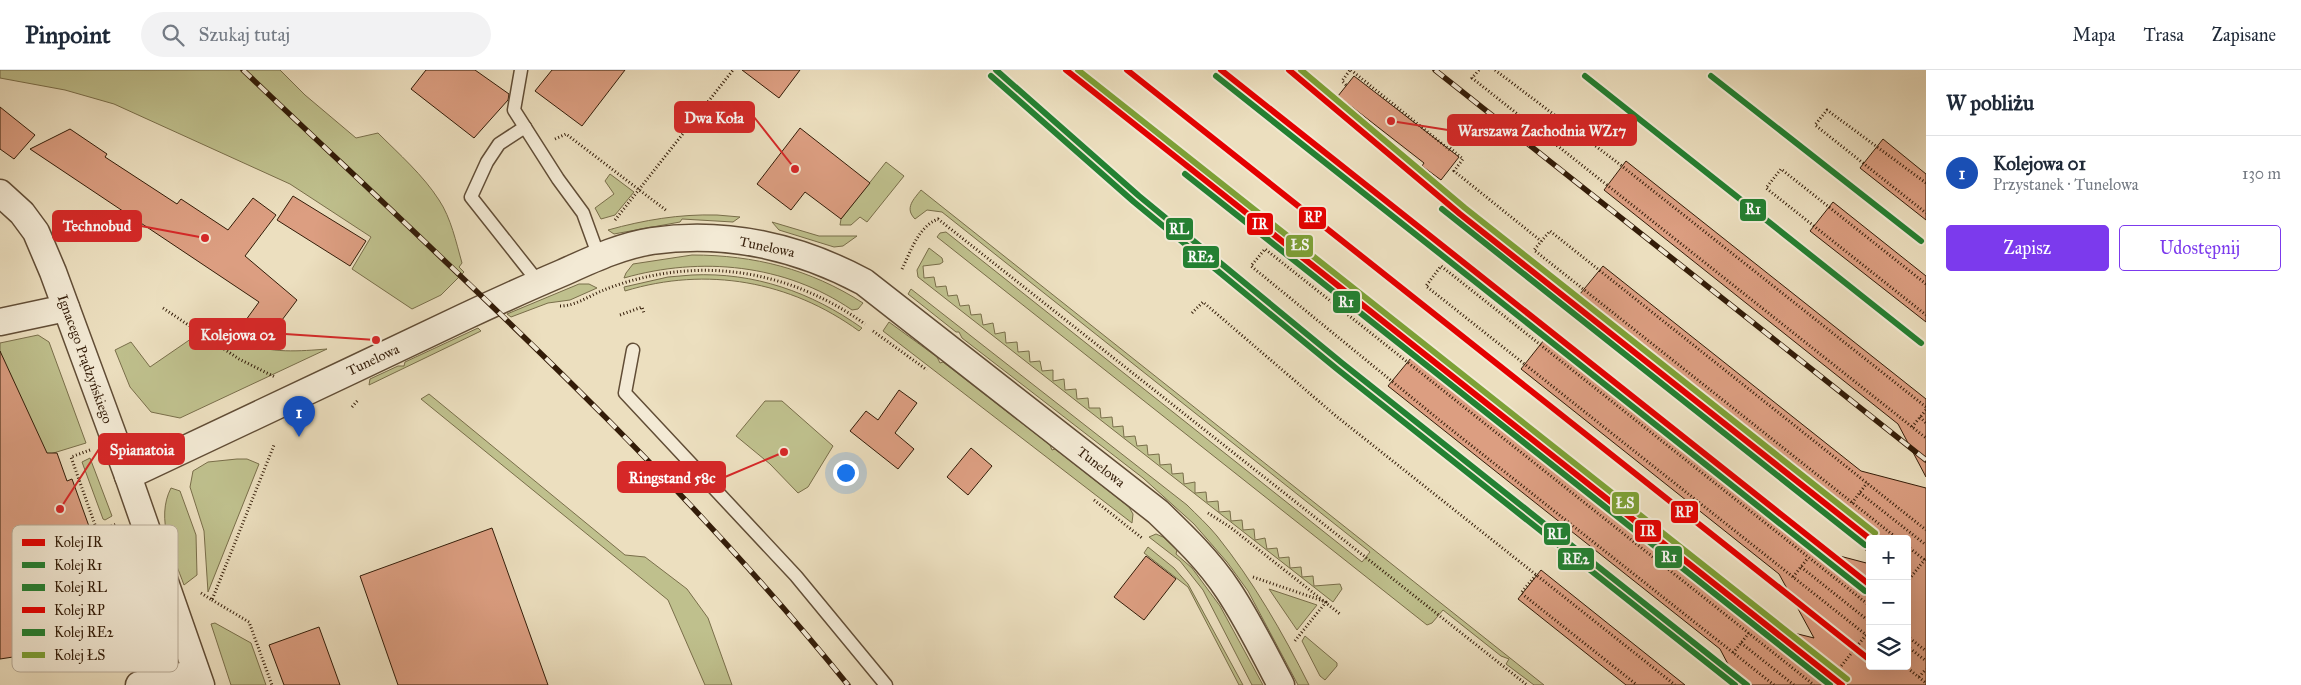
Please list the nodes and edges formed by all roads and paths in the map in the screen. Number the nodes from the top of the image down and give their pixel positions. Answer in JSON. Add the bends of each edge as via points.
{"nodes":[{"id":1,"x":521,"y":70,"type":"edge"},
{"id":2,"x":733,"y":70,"type":"edge"},
{"id":3,"x":1351,"y":70,"type":"edge"},
{"id":4,"x":1478,"y":70,"type":"edge"},
{"id":5,"x":1495,"y":70,"type":"edge"},
{"id":6,"x":1346,"y":85,"type":"dead end"},
{"id":7,"x":525,"y":127,"type":"junction"},
{"id":8,"x":538,"y":147,"type":"junction"},
{"id":9,"x":1926,"y":183,"type":"edge"},
{"id":10,"x":640,"y":190,"type":"junction"},
{"id":11,"x":0,"y":193,"type":"edge"},
{"id":12,"x":667,"y":212,"type":"dead end"},
{"id":13,"x":1926,"y":213,"type":"edge"},
{"id":14,"x":614,"y":222,"type":"dead end"},
{"id":15,"x":1541,"y":240,"type":"junction"},
{"id":16,"x":600,"y":256,"type":"junction"},
{"id":17,"x":902,"y":269,"type":"dead end"},
{"id":18,"x":539,"y":283,"type":"junction"},
{"id":19,"x":1926,"y":284,"type":"edge"},
{"id":20,"x":555,"y":306,"type":"dead end"},
{"id":21,"x":66,"y":308,"type":"junction"},
{"id":22,"x":163,"y":308,"type":"dead end"},
{"id":23,"x":644,"y":313,"type":"dead end"},
{"id":24,"x":1192,"y":313,"type":"dead end"},
{"id":25,"x":620,"y":315,"type":"dead end"},
{"id":26,"x":1926,"y":315,"type":"edge"},
{"id":27,"x":0,"y":322,"type":"edge"},
{"id":28,"x":865,"y":324,"type":"dead end"},
{"id":29,"x":873,"y":331,"type":"dead end"},
{"id":30,"x":633,"y":350,"type":"dead end"},
{"id":31,"x":930,"y":371,"type":"dead end"},
{"id":32,"x":277,"y":378,"type":"dead end"},
{"id":33,"x":361,"y":397,"type":"dead end"},
{"id":34,"x":352,"y":406,"type":"dead end"},
{"id":35,"x":1926,"y":408,"type":"edge"},
{"id":36,"x":1920,"y":417,"type":"junction"},
{"id":37,"x":1926,"y":422,"type":"edge"},
{"id":38,"x":1912,"y":427,"type":"junction"},
{"id":39,"x":1926,"y":438,"type":"edge"},
{"id":40,"x":274,"y":445,"type":"dead end"},
{"id":41,"x":93,"y":448,"type":"dead end"},
{"id":42,"x":128,"y":476,"type":"junction"},
{"id":43,"x":1868,"y":483,"type":"junction"},
{"id":44,"x":1860,"y":493,"type":"junction"},
{"id":45,"x":1091,"y":498,"type":"dead end"},
{"id":46,"x":1852,"y":502,"type":"junction"},
{"id":47,"x":1208,"y":513,"type":"dead end"},
{"id":48,"x":120,"y":523,"type":"dead end"},
{"id":49,"x":96,"y":525,"type":"edge"},
{"id":50,"x":114,"y":525,"type":"edge"},
{"id":51,"x":145,"y":525,"type":"edge"},
{"id":52,"x":1926,"y":530,"type":"edge"},
{"id":53,"x":1893,"y":535,"type":"edge"},
{"id":54,"x":1144,"y":539,"type":"dead end"},
{"id":55,"x":1926,"y":546,"type":"edge"},
{"id":56,"x":1911,"y":549,"type":"edge"},
{"id":57,"x":1808,"y":558,"type":"junction"},
{"id":58,"x":1926,"y":560,"type":"edge"},
{"id":59,"x":1801,"y":567,"type":"junction"},
{"id":60,"x":1536,"y":575,"type":"junction"},
{"id":61,"x":1252,"y":577,"type":"dead end"},
{"id":62,"x":1793,"y":577,"type":"junction"},
{"id":63,"x":1909,"y":580,"type":"edge"},
{"id":64,"x":201,"y":593,"type":"dead end"},
{"id":65,"x":212,"y":600,"type":"junction"},
{"id":66,"x":1326,"y":602,"type":"junction"},
{"id":67,"x":1866,"y":603,"type":"edge"},
{"id":68,"x":1340,"y":614,"type":"dead end"},
{"id":69,"x":1866,"y":619,"type":"edge"},
{"id":70,"x":178,"y":621,"type":"edge"},
{"id":71,"x":1749,"y":633,"type":"junction"},
{"id":72,"x":1866,"y":635,"type":"edge"},
{"id":73,"x":1866,"y":635,"type":"edge"},
{"id":74,"x":1911,"y":639,"type":"edge"},
{"id":75,"x":1294,"y":642,"type":"dead end"},
{"id":76,"x":1741,"y":643,"type":"junction"},
{"id":77,"x":1911,"y":649,"type":"edge"},
{"id":78,"x":1926,"y":651,"type":"edge"},
{"id":79,"x":1733,"y":653,"type":"junction"},
{"id":80,"x":1926,"y":662,"type":"edge"},
{"id":81,"x":1505,"y":670,"type":"dead end"},
{"id":82,"x":1911,"y":670,"type":"edge"},
{"id":83,"x":1925,"y":672,"type":"edge"},
{"id":84,"x":1919,"y":677,"type":"junction"},
{"id":85,"x":198,"y":679,"type":"edge"},
{"id":86,"x":1926,"y":683,"type":"edge"},
{"id":87,"x":139,"y":685,"type":"edge"},
{"id":88,"x":272,"y":685,"type":"edge"},
{"id":89,"x":886,"y":685,"type":"edge"},
{"id":90,"x":1281,"y":685,"type":"edge"},
{"id":91,"x":1526,"y":685,"type":"edge"},
{"id":92,"x":1637,"y":685,"type":"edge"},
{"id":93,"x":1675,"y":685,"type":"edge"},
{"id":94,"x":1774,"y":685,"type":"edge"},
{"id":95,"x":1794,"y":685,"type":"edge"},
{"id":96,"x":1814,"y":685,"type":"edge"},
{"id":97,"x":1826,"y":685,"type":"edge"}],
"edges":[{"from":1,"to":7,"type":"lane","via":[[514,110]]},
{"from":2,"to":10,"type":"path"},
{"from":3,"to":6,"type":"path","via":[[1342,81]]},
{"from":3,"to":15,"type":"path","via":[[1463,159],[1454,171]]},
{"from":4,"to":38,"type":"path","via":[[1472,78]]},
{"from":5,"to":35,"type":"path","via":[[1618,163]]},
{"from":7,"to":8,"type":"lane"},
{"from":7,"to":18,"type":"lane","via":[[499,144],[471,197]]},
{"from":8,"to":10,"type":"path","via":[[566,134]]},
{"from":8,"to":16,"type":"lane","via":[[584,213]]},
{"from":9,"to":13,"type":"path","via":[[1827,110],[1815,125]]},
{"from":10,"to":12,"type":"path"},
{"from":10,"to":14,"type":"path"},
{"from":11,"to":21,"type":"street","name":"Ignacego Prądzyńskiego","via":[[22,213],[36,232]]},
{"from":15,"to":43,"type":"path","via":[[1550,231]]},
{"from":15,"to":46,"type":"path","via":[[1534,250]]},
{"from":16,"to":18,"type":"street","name":"Tunelowa"},
{"from":16,"to":90,"type":"street","name":"Tunelowa","via":[[650,241],[718,238],[803,254],[864,282],[1158,512],[1184,536],[1227,588]]},
{"from":17,"to":91,"type":"path","via":[[921,233],[930,222],[938,219]]},
{"from":18,"to":42,"type":"street","name":"Tunelowa"},
{"from":19,"to":26,"type":"path","via":[[1781,169],[1766,188]]},
{"from":20,"to":28,"type":"path","via":[[571,305],[638,279],[678,272],[720,270],[793,285],[837,305]]},
{"from":21,"to":27,"type":"street"},
{"from":21,"to":42,"type":"street","name":"Ignacego Prądzyńskiego"},
{"from":22,"to":32,"type":"path","via":[[240,359]]},
{"from":23,"to":25,"type":"path","via":[[642,307]]},
{"from":24,"to":60,"type":"path","via":[[1203,302],[1336,416]]},
{"from":29,"to":31,"type":"path"},
{"from":30,"to":89,"type":"lane","via":[[625,393],[796,576]]},
{"from":33,"to":34,"type":"path"},
{"from":35,"to":36,"type":"path"},
{"from":36,"to":37,"type":"path"},
{"from":36,"to":38,"type":"path"},
{"from":38,"to":39,"type":"path"},
{"from":40,"to":65,"type":"path"},
{"from":41,"to":49,"type":"path","via":[[71,457]]},
{"from":42,"to":51,"type":"street","name":"Ignacego Prądzyńskiego"},
{"from":43,"to":44,"type":"path"},
{"from":43,"to":52,"type":"path"},
{"from":44,"to":46,"type":"path"},
{"from":44,"to":55,"type":"path"},
{"from":45,"to":54,"type":"path"},
{"from":46,"to":53,"type":"path"},
{"from":47,"to":66,"type":"path"},
{"from":48,"to":50,"type":"path"},
{"from":56,"to":58,"type":"path"},
{"from":57,"to":59,"type":"path"},
{"from":57,"to":62,"type":"path","via":[[1441,266],[1426,286]]},
{"from":57,"to":67,"type":"path"},
{"from":58,"to":63,"type":"path","bridge":true},
{"from":59,"to":62,"type":"path"},
{"from":59,"to":69,"type":"path"},
{"from":60,"to":92,"type":"path","via":[[1521,593]]},
{"from":60,"to":93,"type":"path"},
{"from":61,"to":66,"type":"path"},
{"from":62,"to":72,"type":"path"},
{"from":64,"to":65,"type":"path"},
{"from":65,"to":88,"type":"path","via":[[248,622]]},
{"from":66,"to":68,"type":"path"},
{"from":66,"to":75,"type":"path"},
{"from":70,"to":85,"type":"street","name":"Ignacego Prądzyńskiego"},
{"from":71,"to":76,"type":"path"},
{"from":71,"to":79,"type":"path","via":[[1265,249],[1250,266]]},
{"from":71,"to":96,"type":"path"},
{"from":73,"to":97,"type":"path","bridge":true},
{"from":74,"to":78,"type":"path"},
{"from":76,"to":79,"type":"path"},
{"from":76,"to":95,"type":"path"},
{"from":77,"to":80,"type":"path"},
{"from":79,"to":94,"type":"path"},
{"from":81,"to":91,"type":"path"},
{"from":82,"to":84,"type":"path"},
{"from":83,"to":84,"type":"path"},
{"from":84,"to":86,"type":"path"},
{"from":85,"to":87,"type":"street"}]}
